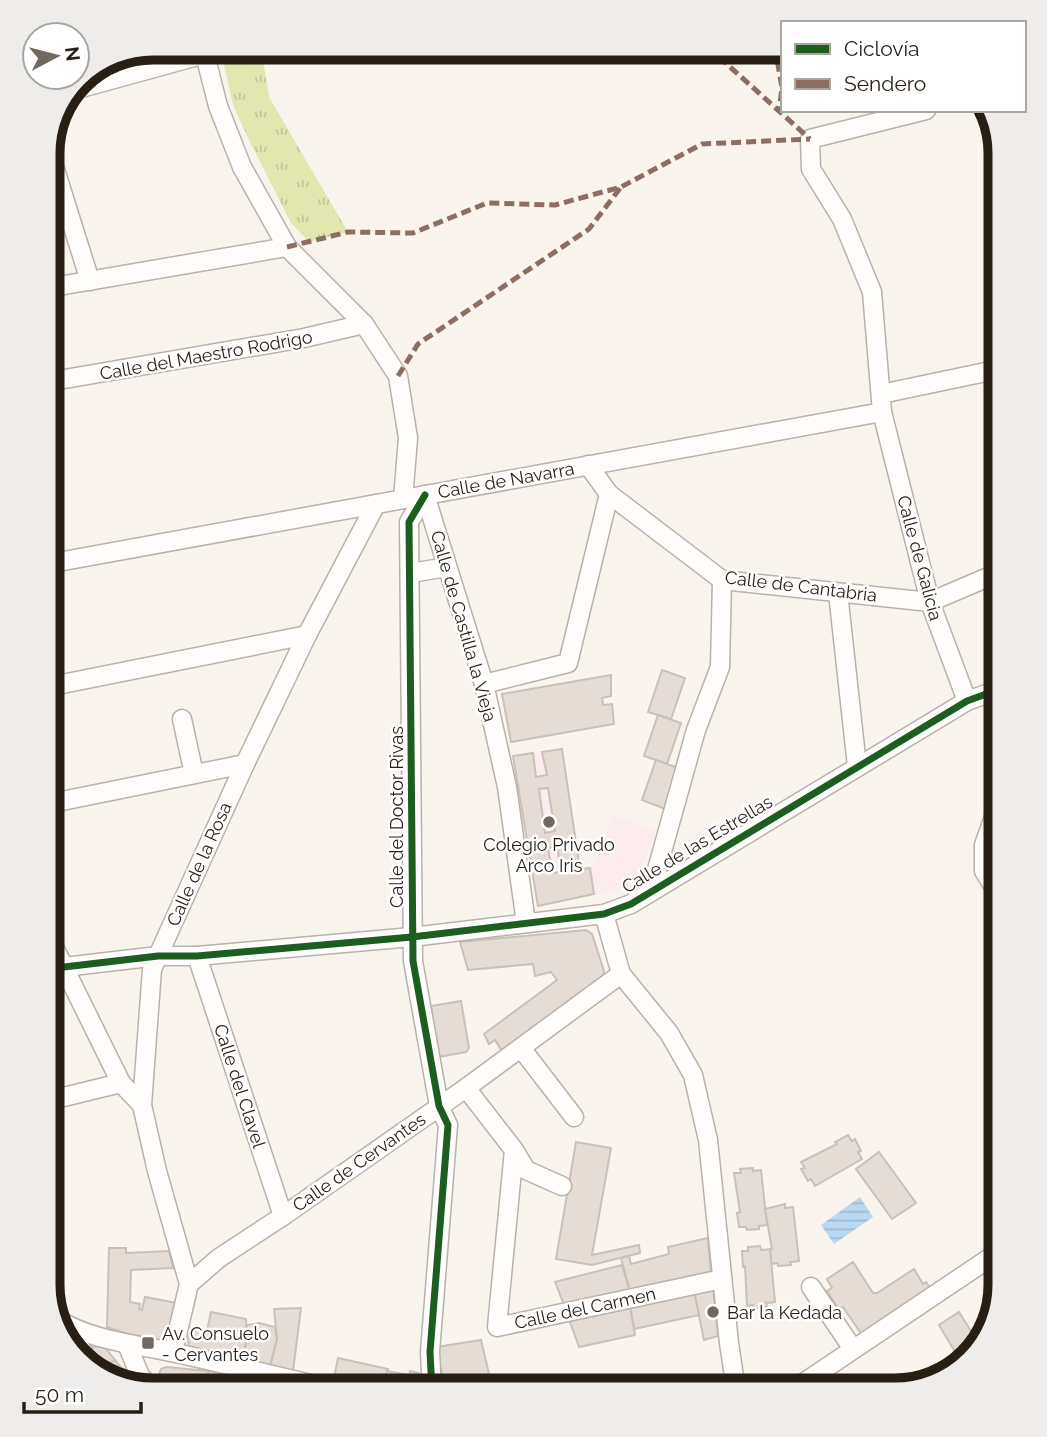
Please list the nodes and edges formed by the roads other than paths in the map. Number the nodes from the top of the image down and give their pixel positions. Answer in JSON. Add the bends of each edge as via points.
{"nodes":[{"id":1,"x":172,"y":60,"type":"edge"},
{"id":2,"x":206,"y":60,"type":"edge"},
{"id":3,"x":91,"y":85,"type":"edge"},
{"id":4,"x":918,"y":112,"type":"edge"},
{"id":5,"x":60,"y":188,"type":"edge"},
{"id":6,"x":287,"y":247,"type":"junction"},
{"id":7,"x":90,"y":281,"type":"junction"},
{"id":8,"x":60,"y":286,"type":"edge"},
{"id":9,"x":365,"y":324,"type":"junction"},
{"id":10,"x":988,"y":372,"type":"edge"},
{"id":11,"x":60,"y":380,"type":"edge"},
{"id":12,"x":882,"y":403,"type":"junction"},
{"id":13,"x":588,"y":466,"type":"junction"},
{"id":14,"x":609,"y":494,"type":"junction"},
{"id":15,"x":425,"y":495,"type":"junction"},
{"id":16,"x":402,"y":499,"type":"junction"},
{"id":17,"x":376,"y":504,"type":"junction"},
{"id":18,"x":60,"y":562,"type":"edge"},
{"id":19,"x":447,"y":568,"type":"junction"},
{"id":20,"x":411,"y":573,"type":"junction"},
{"id":21,"x":988,"y":577,"type":"edge"},
{"id":22,"x":722,"y":580,"type":"junction"},
{"id":23,"x":838,"y":593,"type":"junction"},
{"id":24,"x":930,"y":602,"type":"junction"},
{"id":25,"x":307,"y":635,"type":"junction"},
{"id":26,"x":60,"y":683,"type":"edge"},
{"id":27,"x":484,"y":684,"type":"junction"},
{"id":28,"x":988,"y":693,"type":"edge"},
{"id":29,"x":967,"y":701,"type":"junction"},
{"id":30,"x":182,"y":719,"type":"dead end"},
{"id":31,"x":245,"y":764,"type":"junction"},
{"id":32,"x":857,"y":766,"type":"junction"},
{"id":33,"x":194,"y":774,"type":"junction"},
{"id":34,"x":60,"y":801,"type":"edge"},
{"id":35,"x":988,"y":834,"type":"edge"},
{"id":36,"x":988,"y":878,"type":"edge"},
{"id":37,"x":651,"y":891,"type":"junction"},
{"id":38,"x":604,"y":914,"type":"junction"},
{"id":39,"x":526,"y":923,"type":"junction"},
{"id":40,"x":412,"y":937,"type":"junction"},
{"id":41,"x":158,"y":956,"type":"junction"},
{"id":42,"x":197,"y":956,"type":"junction"},
{"id":43,"x":60,"y":968,"type":"edge"},
{"id":44,"x":621,"y":974,"type":"junction"},
{"id":45,"x":60,"y":975,"type":"edge"},
{"id":46,"x":521,"y":1048,"type":"junction"},
{"id":47,"x":121,"y":1083,"type":"junction"},
{"id":48,"x":466,"y":1088,"type":"junction"},
{"id":49,"x":60,"y":1098,"type":"edge"},
{"id":50,"x":142,"y":1105,"type":"junction"},
{"id":51,"x":439,"y":1106,"type":"junction"},
{"id":52,"x":574,"y":1117,"type":"dead end"},
{"id":53,"x":514,"y":1150,"type":"junction"},
{"id":54,"x":562,"y":1186,"type":"dead end"},
{"id":55,"x":283,"y":1216,"type":"junction"},
{"id":56,"x":988,"y":1259,"type":"edge"},
{"id":57,"x":722,"y":1279,"type":"junction"},
{"id":58,"x":189,"y":1284,"type":"junction"},
{"id":59,"x":811,"y":1287,"type":"dead end"},
{"id":60,"x":70,"y":1327,"type":"edge"},
{"id":61,"x":127,"y":1344,"type":"junction"},
{"id":62,"x":853,"y":1349,"type":"junction"},
{"id":63,"x":173,"y":1352,"type":"junction"},
{"id":64,"x":141,"y":1377,"type":"edge"},
{"id":65,"x":280,"y":1377,"type":"edge"},
{"id":66,"x":431,"y":1377,"type":"edge"},
{"id":67,"x":734,"y":1378,"type":"edge"},
{"id":68,"x":811,"y":1378,"type":"edge"}],
"edges":[{"from":1,"to":3,"type":"street"},
{"from":2,"to":6,"type":"street","via":[[218,106],[242,167]]},
{"from":4,"to":12,"type":"street","name":"Calle de Galicia","via":[[810,139],[811,169],[842,219],[872,292]]},
{"from":5,"to":7,"type":"street"},
{"from":6,"to":7,"type":"street"},
{"from":6,"to":9,"type":"street"},
{"from":7,"to":8,"type":"street"},
{"from":9,"to":11,"type":"street","name":"Calle del Maestro Rodrigo"},
{"from":9,"to":16,"type":"street","via":[[398,376],[408,438]]},
{"from":10,"to":12,"type":"street","name":"Calle de Navarra"},
{"from":12,"to":13,"type":"street","name":"Calle de Navarra"},
{"from":12,"to":24,"type":"street","name":"Calle de Galicia"},
{"from":13,"to":14,"type":"street","name":"Calle de Cantabria"},
{"from":13,"to":15,"type":"street","name":"Calle de Navarra"},
{"from":14,"to":22,"type":"street","name":"Calle de Cantabria"},
{"from":14,"to":27,"type":"street","via":[[568,663]]},
{"from":15,"to":16,"type":"street","name":"Calle de Navarra"},
{"from":15,"to":19,"type":"street","name":"Calle de Castilla la Vieja"},
{"from":15,"to":20,"type":"street","name":"Calle del Doctor Rivas","via":[[409,522]]},
{"from":16,"to":17,"type":"street","name":"Calle de Navarra"},
{"from":17,"to":18,"type":"street","name":"Calle de Navarra"},
{"from":17,"to":25,"type":"street","name":"Calle de la Rosa"},
{"from":19,"to":20,"type":"street"},
{"from":19,"to":27,"type":"street","name":"Calle de Castilla la Vieja"},
{"from":20,"to":40,"type":"street","name":"Calle del Doctor Rivas"},
{"from":21,"to":24,"type":"street"},
{"from":22,"to":23,"type":"street","name":"Calle de Cantabria"},
{"from":22,"to":37,"type":"street","via":[[720,667],[696,730]]},
{"from":23,"to":24,"type":"street","name":"Calle de Cantabria"},
{"from":23,"to":32,"type":"street"},
{"from":24,"to":29,"type":"street","name":"Calle de Galicia"},
{"from":25,"to":26,"type":"street"},
{"from":25,"to":31,"type":"street","name":"Calle de la Rosa"},
{"from":27,"to":39,"type":"street","name":"Calle de Castilla la Vieja","via":[[506,788]]},
{"from":28,"to":29,"type":"street","name":"Calle de las Estrellas"},
{"from":29,"to":32,"type":"street","name":"Calle de las Estrellas"},
{"from":30,"to":33,"type":"street"},
{"from":31,"to":33,"type":"street"},
{"from":31,"to":41,"type":"street","name":"Calle de la Rosa"},
{"from":32,"to":37,"type":"street","name":"Calle de las Estrellas"},
{"from":33,"to":34,"type":"street"},
{"from":35,"to":36,"type":"street","via":[[984,871]]},
{"from":37,"to":38,"type":"street","name":"Calle de las Estrellas"},
{"from":38,"to":39,"type":"street","name":"Calle de las Estrellas"},
{"from":38,"to":44,"type":"street"},
{"from":39,"to":40,"type":"street","name":"Calle de las Estrellas"},
{"from":40,"to":42,"type":"street","name":"Calle de las Estrellas"},
{"from":40,"to":51,"type":"street","name":"Calle del Doctor Rivas"},
{"from":41,"to":42,"type":"street","name":"Calle de las Estrellas"},
{"from":41,"to":43,"type":"street","name":"Calle de las Estrellas"},
{"from":41,"to":50,"type":"street","name":"Calle de la Rosa","via":[[152,969]]},
{"from":42,"to":55,"type":"street","name":"Calle del Clavel"},
{"from":44,"to":46,"type":"street","name":"Calle de Cervantes"},
{"from":44,"to":57,"type":"street","via":[[669,1033],[694,1075],[708,1140]]},
{"from":45,"to":47,"type":"street"},
{"from":46,"to":48,"type":"street","name":"Calle de Cervantes"},
{"from":46,"to":52,"type":"street"},
{"from":47,"to":49,"type":"street"},
{"from":47,"to":50,"type":"street"},
{"from":48,"to":51,"type":"street","name":"Calle de Cervantes"},
{"from":48,"to":53,"type":"street"},
{"from":50,"to":58,"type":"street"},
{"from":51,"to":55,"type":"street","name":"Calle de Cervantes"},
{"from":51,"to":66,"type":"street","name":"Calle del Doctor Rivas","via":[[448,1125]]},
{"from":53,"to":54,"type":"street","via":[[526,1170]]},
{"from":53,"to":57,"type":"street","name":"Calle del Carmen","via":[[497,1327]]},
{"from":55,"to":58,"type":"street","name":"Calle de Cervantes"},
{"from":56,"to":62,"type":"street"},
{"from":57,"to":67,"type":"street"},
{"from":58,"to":63,"type":"street"},
{"from":59,"to":62,"type":"street"},
{"from":60,"to":61,"type":"street"},
{"from":61,"to":63,"type":"street"},
{"from":61,"to":64,"type":"street"},
{"from":62,"to":68,"type":"street"},
{"from":63,"to":65,"type":"street"}]}
